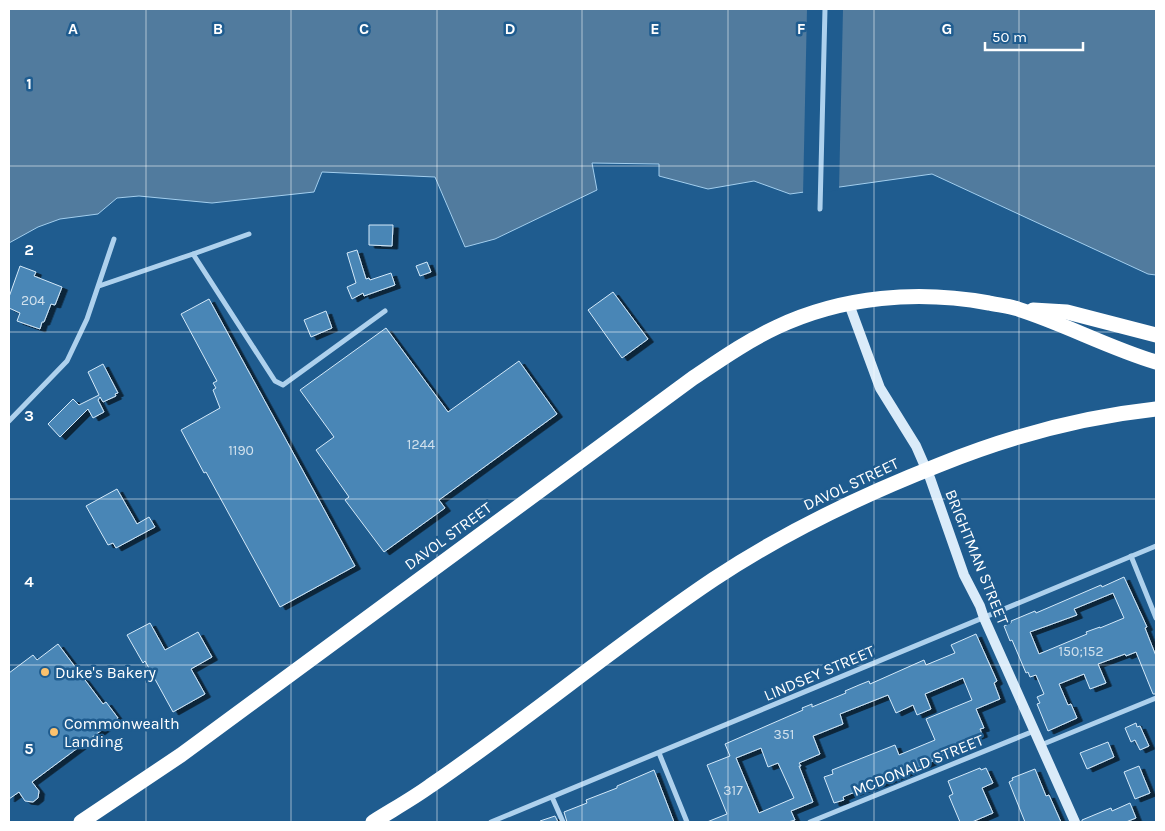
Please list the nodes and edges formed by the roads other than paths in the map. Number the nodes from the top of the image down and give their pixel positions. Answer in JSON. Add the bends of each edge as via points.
{"nodes":[{"id":1,"x":824,"y":9,"type":"edge"},
{"id":2,"x":820,"y":208,"type":"dead end"},
{"id":3,"x":249,"y":234,"type":"dead end"},
{"id":4,"x":114,"y":239,"type":"dead end"},
{"id":5,"x":193,"y":254,"type":"junction"},
{"id":6,"x":99,"y":286,"type":"junction"},
{"id":7,"x":849,"y":304,"type":"junction"},
{"id":8,"x":1018,"y":309,"type":"junction"},
{"id":9,"x":385,"y":311,"type":"dead end"},
{"id":10,"x":1156,"y":335,"type":"edge"},
{"id":11,"x":1156,"y":362,"type":"edge"},
{"id":12,"x":1156,"y":409,"type":"edge"},
{"id":13,"x":9,"y":421,"type":"edge"},
{"id":14,"x":926,"y":470,"type":"junction"},
{"id":15,"x":1156,"y":546,"type":"edge"},
{"id":16,"x":1131,"y":556,"type":"junction"},
{"id":17,"x":984,"y":618,"type":"junction"},
{"id":18,"x":1156,"y":618,"type":"edge"},
{"id":19,"x":1156,"y":698,"type":"edge"},
{"id":20,"x":1035,"y":731,"type":"junction"},
{"id":21,"x":1041,"y":745,"type":"junction"},
{"id":22,"x":658,"y":753,"type":"junction"},
{"id":23,"x":552,"y":797,"type":"junction"},
{"id":24,"x":81,"y":822,"type":"edge"},
{"id":25,"x":373,"y":822,"type":"edge"},
{"id":26,"x":491,"y":822,"type":"edge"},
{"id":27,"x":563,"y":822,"type":"edge"},
{"id":28,"x":687,"y":822,"type":"edge"},
{"id":29,"x":810,"y":822,"type":"edge"},
{"id":30,"x":1075,"y":822,"type":"edge"}],
"edges":[{"from":1,"to":2,"type":"street"},
{"from":3,"to":5,"type":"street"},
{"from":4,"to":6,"type":"street"},
{"from":5,"to":6,"type":"street"},
{"from":5,"to":9,"type":"street","via":[[275,381],[283,385]]},
{"from":6,"to":13,"type":"street","via":[[67,362]]},
{"from":7,"to":8,"type":"highway","name":"DAVOL STREET","via":[[888,297],[940,297]]},
{"from":7,"to":14,"type":"main road","name":"BRIGHTMAN STREET","via":[[880,388],[916,446]]},
{"from":7,"to":24,"type":"highway","name":"DAVOL STREET","via":[[822,310],[778,327],[713,365],[180,755]]},
{"from":8,"to":10,"type":"highway","via":[[1067,312]]},
{"from":8,"to":11,"type":"highway"},
{"from":12,"to":14,"type":"highway","name":"DAVOL STREET","via":[[1084,421],[1018,437]]},
{"from":14,"to":17,"type":"main road","name":"BRIGHTMAN STREET","via":[[964,575]]},
{"from":14,"to":25,"type":"highway","name":"DAVOL STREET","via":[[826,513],[716,578],[455,769]]},
{"from":15,"to":16,"type":"street","name":"LINDSEY STREET"},
{"from":16,"to":17,"type":"street","name":"LINDSEY STREET"},
{"from":16,"to":18,"type":"street"},
{"from":17,"to":20,"type":"main road","name":"BRIGHTMAN STREET"},
{"from":17,"to":22,"type":"street","name":"LINDSEY STREET"},
{"from":19,"to":21,"type":"street"},
{"from":20,"to":21,"type":"main road","name":"BRIGHTMAN STREET"},
{"from":20,"to":29,"type":"street","name":"MCDONALD STREET"},
{"from":21,"to":30,"type":"main road","name":"BRIGHTMAN STREET"},
{"from":22,"to":23,"type":"street","name":"LINDSEY STREET"},
{"from":22,"to":28,"type":"street"},
{"from":23,"to":26,"type":"street","name":"LINDSEY STREET"},
{"from":23,"to":27,"type":"street"}]}
